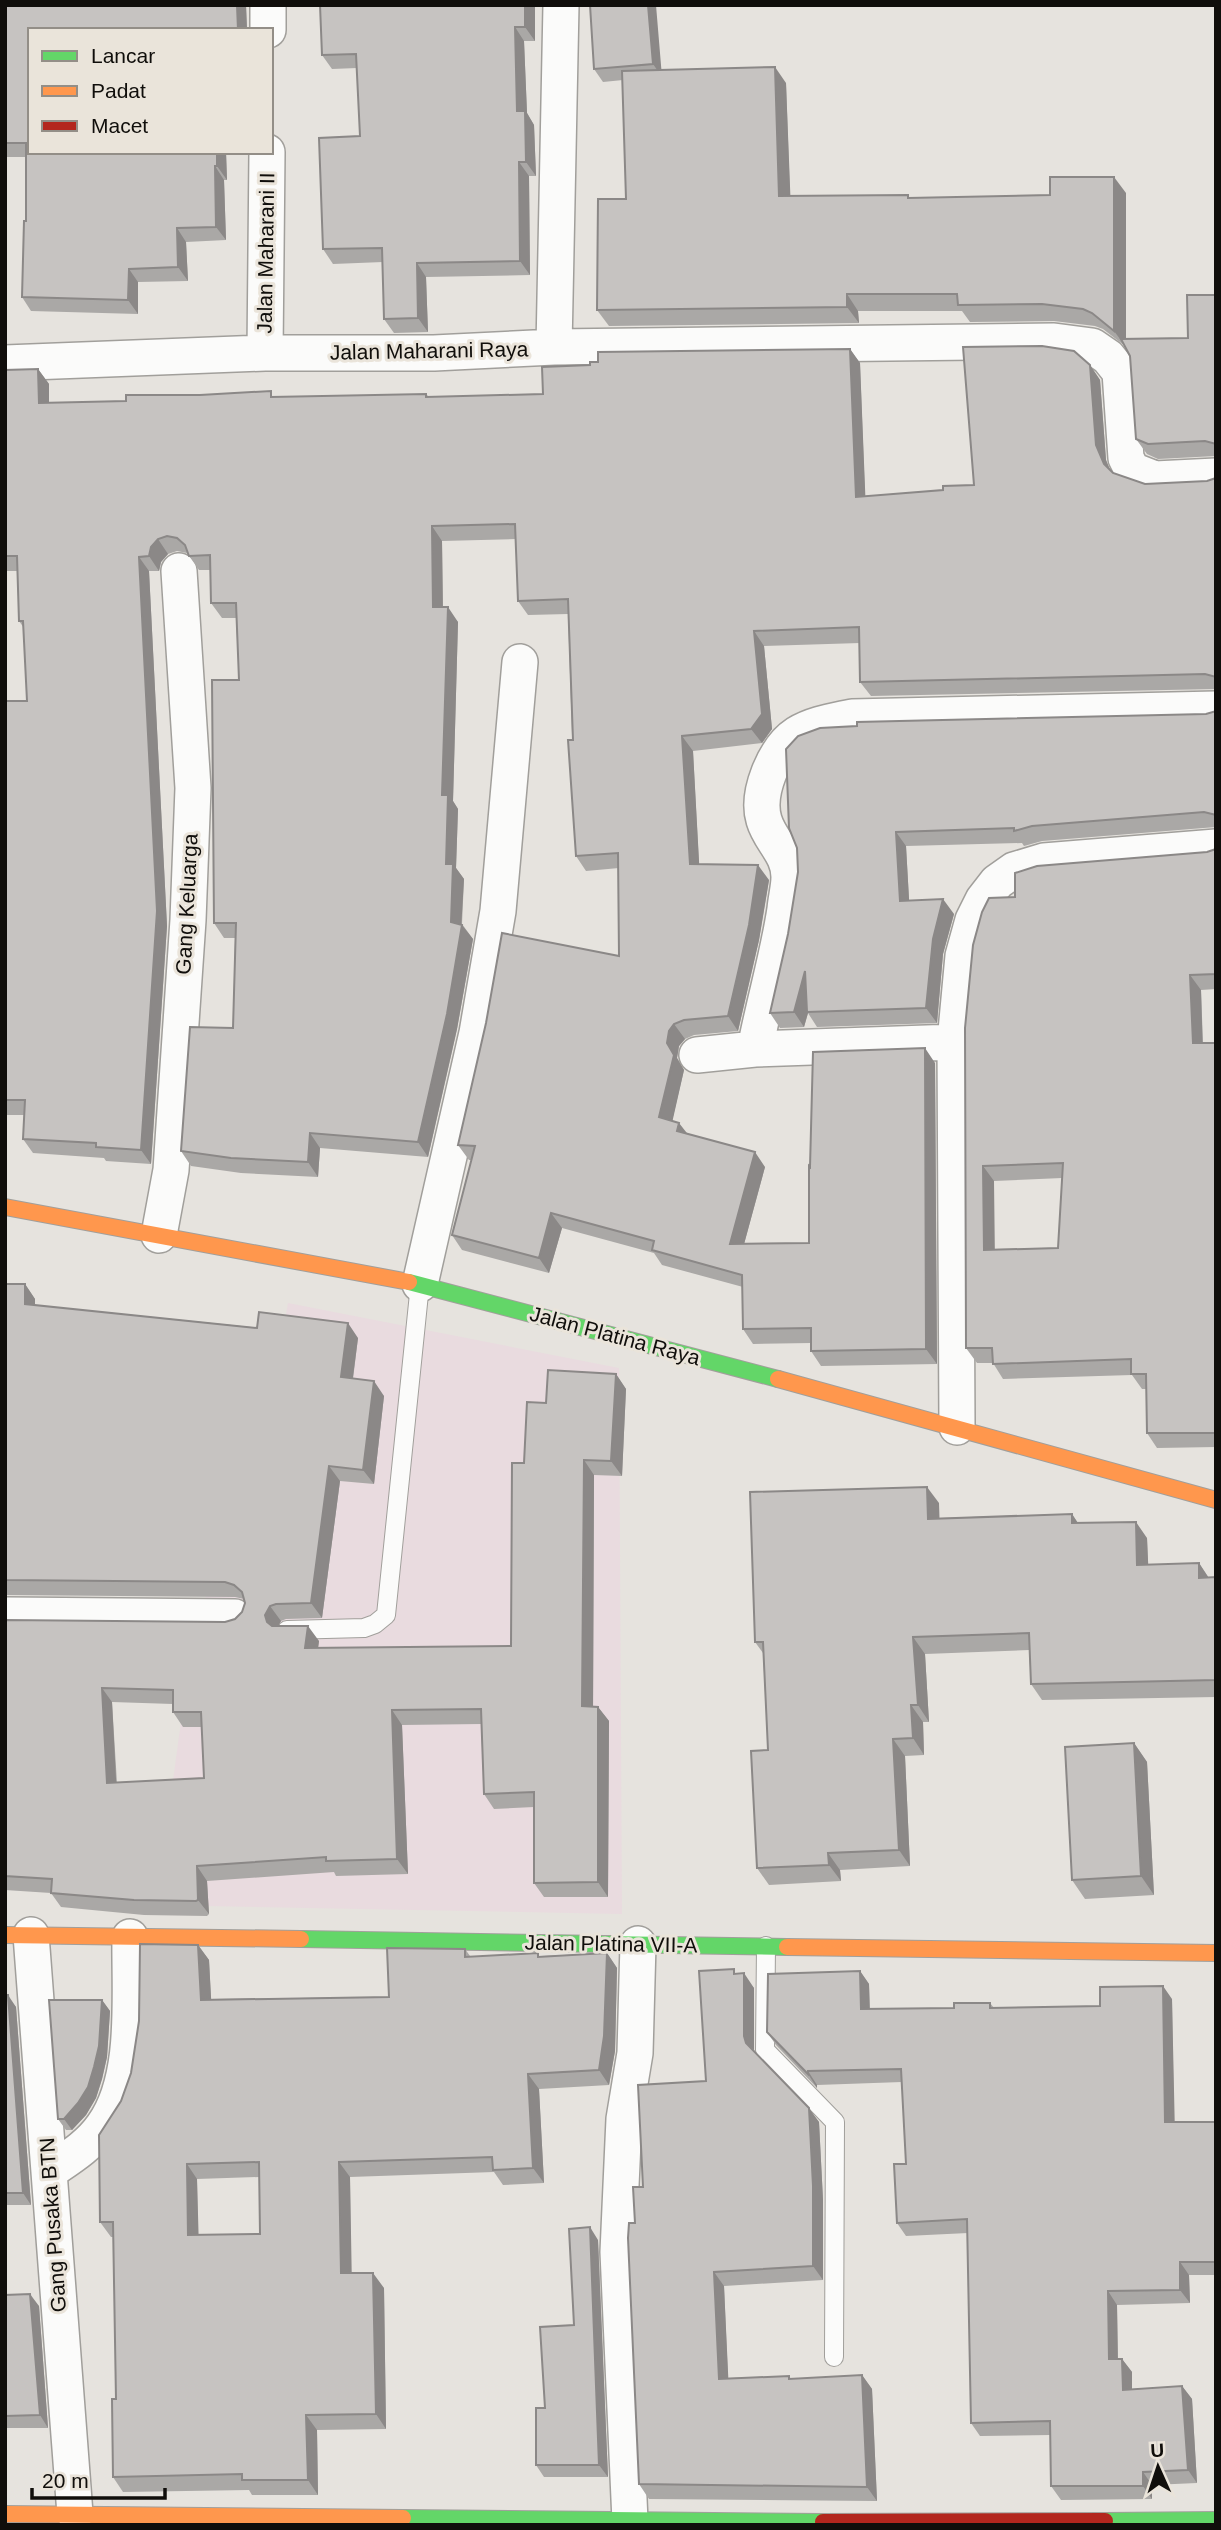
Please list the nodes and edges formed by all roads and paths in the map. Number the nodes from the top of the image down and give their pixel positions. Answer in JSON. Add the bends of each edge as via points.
{"nodes":[{"id":1,"x":268,"y":5,"type":"edge"},
{"id":2,"x":561,"y":5,"type":"edge"},
{"id":3,"x":268,"y":28,"type":"edge"},
{"id":4,"x":267,"y":154,"type":"edge"},
{"id":5,"x":554,"y":347,"type":"junction"},
{"id":6,"x":265,"y":353,"type":"junction"},
{"id":7,"x":5,"y":363,"type":"edge"},
{"id":8,"x":1216,"y":476,"type":"edge"},
{"id":9,"x":179,"y":571,"type":"dead end"},
{"id":10,"x":520,"y":662,"type":"dead end"},
{"id":11,"x":1216,"y":709,"type":"edge"},
{"id":12,"x":1216,"y":846,"type":"edge"},
{"id":13,"x":954,"y":1042,"type":"junction"},
{"id":14,"x":755,"y":1049,"type":"junction"},
{"id":15,"x":697,"y":1055,"type":"dead end"},
{"id":16,"x":5,"y":1207,"type":"edge"},
{"id":17,"x":159,"y":1235,"type":"junction"},
{"id":18,"x":420,"y":1284,"type":"junction"},
{"id":19,"x":957,"y":1427,"type":"junction"},
{"id":20,"x":1216,"y":1500,"type":"edge"},
{"id":21,"x":5,"y":1615,"type":"edge"},
{"id":22,"x":235,"y":1617,"type":"edge"},
{"id":23,"x":286,"y":1630,"type":"edge"},
{"id":24,"x":18,"y":1935,"type":"edge"},
{"id":25,"x":130,"y":1937,"type":"junction"},
{"id":26,"x":638,"y":1944,"type":"junction"},
{"id":27,"x":766,"y":1946,"type":"junction"},
{"id":28,"x":1216,"y":1953,"type":"edge"},
{"id":29,"x":50,"y":2171,"type":"junction"},
{"id":30,"x":834,"y":2357,"type":"dead end"},
{"id":31,"x":5,"y":2514,"type":"edge"},
{"id":32,"x":75,"y":2514,"type":"junction"},
{"id":33,"x":1216,"y":2520,"type":"edge"},
{"id":34,"x":630,"y":2521,"type":"junction"}],
"edges":[{"from":1,"to":3,"type":"street"},
{"from":2,"to":5,"type":"street","name":"Jalan Maharani Raya"},
{"from":4,"to":6,"type":"street","name":"Jalan Maharani II"},
{"from":5,"to":6,"type":"street","name":"Jalan Maharani Raya","via":[[434,353]]},
{"from":5,"to":8,"type":"street","via":[[1054,341],[1092,346],[1120,372],[1125,458],[1132,470],[1155,479]]},
{"from":6,"to":7,"type":"street","name":"Jalan Maharani Raya"},
{"from":9,"to":17,"type":"street","name":"Gang Keluarga","via":[[193,788],[172,1156]]},
{"from":10,"to":18,"type":"street","via":[[498,911],[477,1033]]},
{"from":11,"to":14,"type":"street","via":[[852,716],[795,735],[774,760],[764,790],[764,820],[785,854],[789,876],[781,938]]},
{"from":12,"to":13,"type":"street","via":[[1044,861],[1014,870],[997,882],[973,920],[963,956]]},
{"from":13,"to":14,"type":"street"},
{"from":13,"to":19,"type":"street"},
{"from":14,"to":15,"type":"street"},
{"from":16,"to":17,"type":"main road","name":"Jalan Platina Raya"},
{"from":17,"to":18,"type":"main road","name":"Jalan Platina Raya"},
{"from":18,"to":19,"type":"main road","name":"Jalan Platina Raya"},
{"from":18,"to":23,"type":"lane","via":[[386,1615],[363,1628]]},
{"from":19,"to":20,"type":"main road","name":"Jalan Platina Raya"},
{"from":21,"to":22,"type":"street"},
{"from":24,"to":25,"type":"main road","name":"Jalan Platina VII-A"},
{"from":24,"to":29,"type":"street","name":"Gang Pusaka BTN"},
{"from":25,"to":26,"type":"main road","name":"Jalan Platina VII-A"},
{"from":25,"to":29,"type":"street","via":[[129,2041],[116,2104],[94,2137]]},
{"from":26,"to":27,"type":"main road","name":"Jalan Platina VII-A"},
{"from":26,"to":34,"type":"street","via":[[635,2053],[624,2119],[618,2252]]},
{"from":27,"to":28,"type":"main road","name":"Jalan Platina VII-A"},
{"from":27,"to":30,"type":"lane","via":[[765,2050],[835,2122]]},
{"from":29,"to":32,"type":"street","name":"Gang Pusaka BTN"},
{"from":31,"to":32,"type":"main road"},
{"from":32,"to":34,"type":"main road"},
{"from":33,"to":34,"type":"main road"}]}
